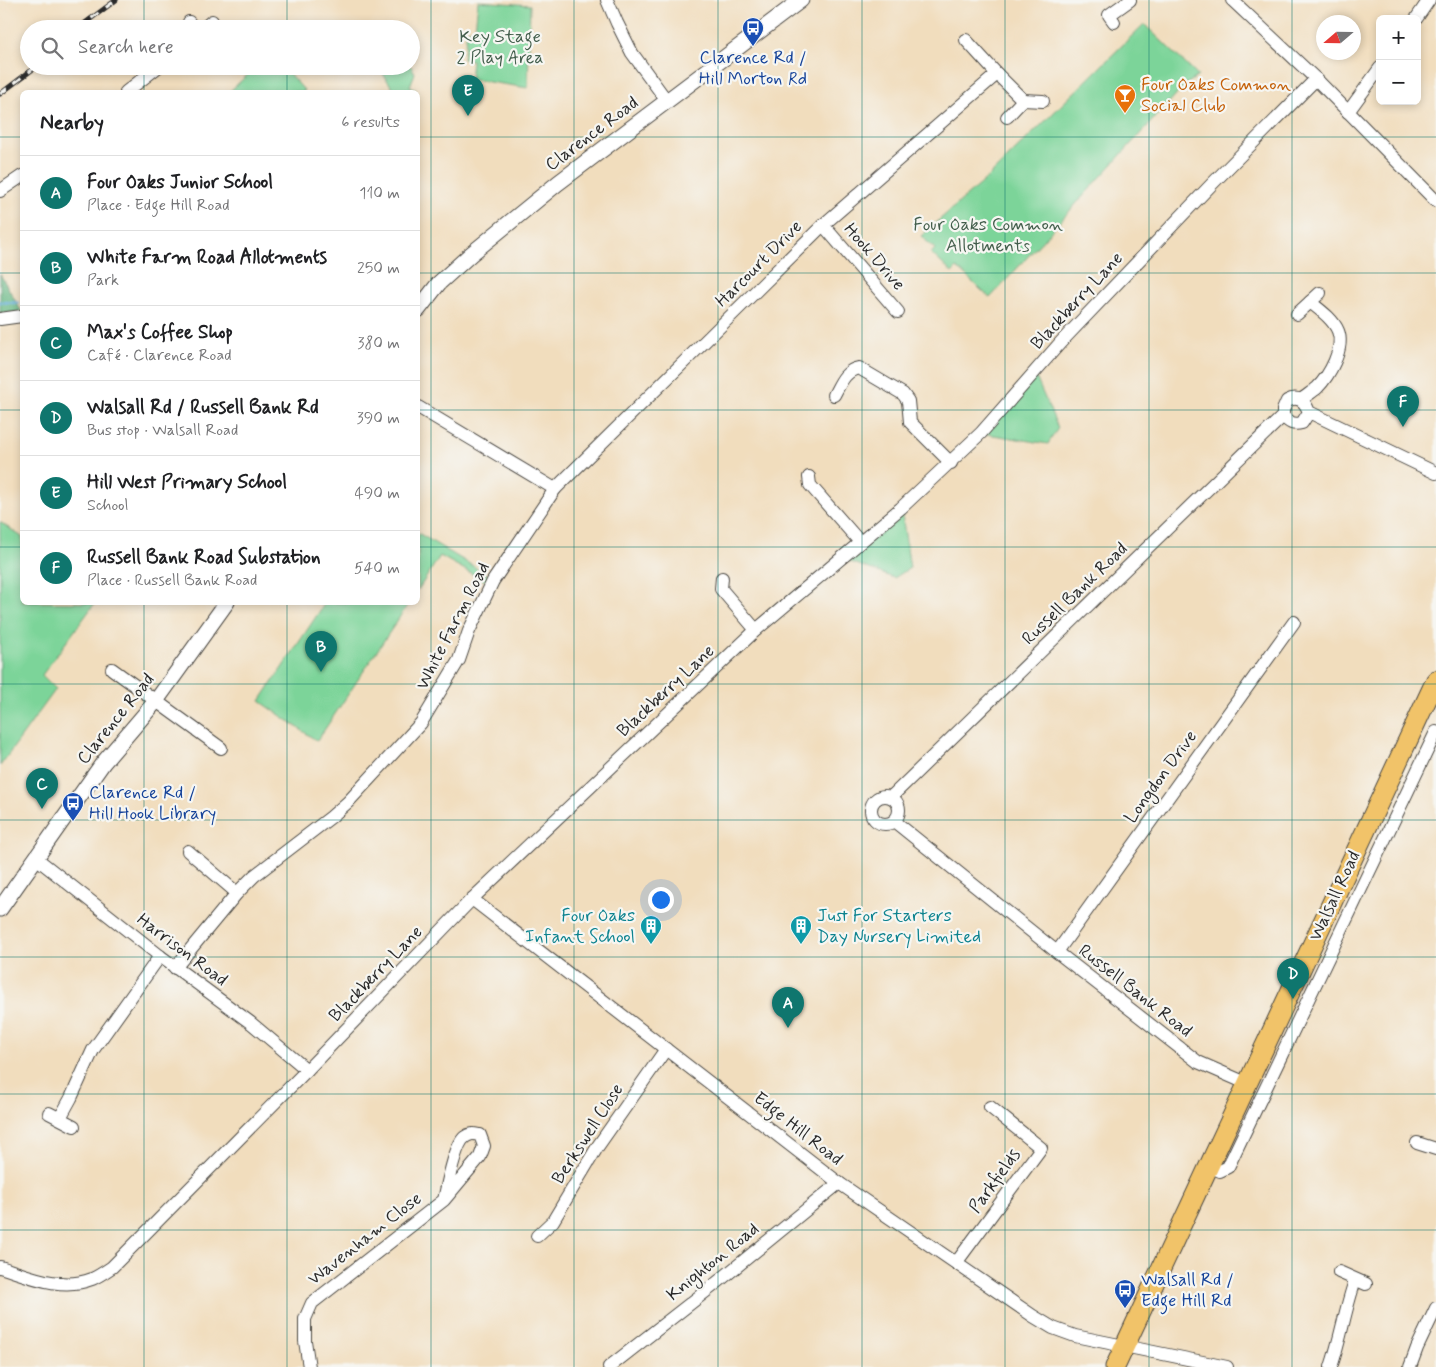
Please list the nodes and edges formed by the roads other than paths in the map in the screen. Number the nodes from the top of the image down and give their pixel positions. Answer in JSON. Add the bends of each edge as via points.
{"nodes":[{"id":1,"x":607,"y":0,"type":"edge"},
{"id":2,"x":801,"y":0,"type":"edge"},
{"id":3,"x":1130,"y":0,"type":"edge"},
{"id":4,"x":1232,"y":0,"type":"edge"},
{"id":5,"x":1429,"y":0,"type":"edge"},
{"id":6,"x":1419,"y":15,"type":"edge"},
{"id":7,"x":1108,"y":16,"type":"dead end"},
{"id":8,"x":966,"y":40,"type":"dead end"},
{"id":9,"x":998,"y":74,"type":"junction"},
{"id":10,"x":1376,"y":74,"type":"edge"},
{"id":11,"x":148,"y":75,"type":"edge"},
{"id":12,"x":1316,"y":79,"type":"junction"},
{"id":13,"x":129,"y":90,"type":"edge"},
{"id":14,"x":1023,"y":100,"type":"junction"},
{"id":15,"x":667,"y":101,"type":"junction"},
{"id":16,"x":1043,"y":101,"type":"dead end"},
{"id":17,"x":1348,"y":112,"type":"junction"},
{"id":18,"x":1007,"y":117,"type":"dead end"},
{"id":19,"x":20,"y":177,"type":"edge"},
{"id":20,"x":0,"y":191,"type":"edge"},
{"id":21,"x":1436,"y":200,"type":"edge"},
{"id":22,"x":823,"y":225,"type":"junction"},
{"id":23,"x":1320,"y":293,"type":"dead end"},
{"id":24,"x":1310,"y":302,"type":"junction"},
{"id":25,"x":420,"y":307,"type":"edge"},
{"id":26,"x":898,"y":312,"type":"dead end"},
{"id":27,"x":1297,"y":314,"type":"dead end"},
{"id":28,"x":20,"y":316,"type":"edge"},
{"id":29,"x":0,"y":319,"type":"edge"},
{"id":30,"x":834,"y":395,"type":"dead end"},
{"id":31,"x":1301,"y":400,"type":"junction"},
{"id":32,"x":420,"y":408,"type":"edge"},
{"id":33,"x":1309,"y":412,"type":"junction"},
{"id":34,"x":1283,"y":416,"type":"junction"},
{"id":35,"x":950,"y":463,"type":"junction"},
{"id":36,"x":1436,"y":473,"type":"edge"},
{"id":37,"x":809,"y":477,"type":"dead end"},
{"id":38,"x":555,"y":489,"type":"junction"},
{"id":39,"x":860,"y":542,"type":"junction"},
{"id":40,"x":722,"y":578,"type":"dead end"},
{"id":41,"x":225,"y":605,"type":"edge"},
{"id":42,"x":1294,"y":622,"type":"dead end"},
{"id":43,"x":756,"y":630,"type":"junction"},
{"id":44,"x":112,"y":668,"type":"dead end"},
{"id":45,"x":1436,"y":680,"type":"edge"},
{"id":46,"x":156,"y":701,"type":"junction"},
{"id":47,"x":1434,"y":740,"type":"edge"},
{"id":48,"x":221,"y":748,"type":"dead end"},
{"id":49,"x":891,"y":797,"type":"junction"},
{"id":50,"x":894,"y":821,"type":"junction"},
{"id":51,"x":188,"y":851,"type":"dead end"},
{"id":52,"x":36,"y":858,"type":"junction"},
{"id":53,"x":237,"y":893,"type":"junction"},
{"id":54,"x":472,"y":899,"type":"junction"},
{"id":55,"x":0,"y":908,"type":"edge"},
{"id":56,"x":1057,"y":952,"type":"junction"},
{"id":57,"x":160,"y":956,"type":"junction"},
{"id":58,"x":175,"y":968,"type":"junction"},
{"id":59,"x":666,"y":1049,"type":"junction"},
{"id":60,"x":307,"y":1070,"type":"junction"},
{"id":61,"x":1246,"y":1083,"type":"junction"},
{"id":62,"x":990,"y":1107,"type":"dead end"},
{"id":63,"x":74,"y":1126,"type":"dead end"},
{"id":64,"x":1417,"y":1143,"type":"dead end"},
{"id":65,"x":1436,"y":1148,"type":"edge"},
{"id":66,"x":1209,"y":1166,"type":"junction"},
{"id":67,"x":839,"y":1183,"type":"junction"},
{"id":68,"x":444,"y":1200,"type":"junction"},
{"id":69,"x":537,"y":1236,"type":"dead end"},
{"id":70,"x":956,"y":1263,"type":"junction"},
{"id":71,"x":0,"y":1267,"type":"edge"},
{"id":72,"x":1338,"y":1272,"type":"dead end"},
{"id":73,"x":1436,"y":1308,"type":"edge"},
{"id":74,"x":1125,"y":1346,"type":"junction"},
{"id":75,"x":309,"y":1367,"type":"edge"},
{"id":76,"x":608,"y":1367,"type":"edge"},
{"id":77,"x":1115,"y":1367,"type":"edge"},
{"id":78,"x":1227,"y":1367,"type":"edge"},
{"id":79,"x":1331,"y":1367,"type":"edge"},
{"id":80,"x":1410,"y":1367,"type":"edge"}],
"edges":[{"from":1,"to":15,"type":"street","via":[[632,53]]},
{"from":2,"to":15,"type":"street","name":"Clarence Road"},
{"from":3,"to":7,"type":"street"},
{"from":4,"to":12,"type":"street"},
{"from":5,"to":6,"type":"street"},
{"from":8,"to":9,"type":"street"},
{"from":9,"to":14,"type":"street"},
{"from":9,"to":22,"type":"street","name":"Harcourt Drive"},
{"from":10,"to":17,"type":"street"},
{"from":11,"to":13,"type":"street"},
{"from":12,"to":17,"type":"street"},
{"from":12,"to":35,"type":"street","name":"Blackberry Lane","via":[[1061,342],[982,434]]},
{"from":14,"to":16,"type":"street"},
{"from":14,"to":18,"type":"street"},
{"from":15,"to":25,"type":"street","name":"Clarence Road","via":[[471,254],[439,283]]},
{"from":17,"to":21,"type":"street"},
{"from":19,"to":20,"type":"street"},
{"from":22,"to":26,"type":"street","name":"Hook Drive"},
{"from":22,"to":38,"type":"street","name":"Harcourt Drive"},
{"from":23,"to":24,"type":"street"},
{"from":24,"to":27,"type":"street"},
{"from":24,"to":31,"type":"street","via":[[1342,330],[1330,370],[1317,388]]},
{"from":28,"to":29,"type":"street"},
{"from":30,"to":35,"type":"street","via":[[853,368],[866,372],[903,394],[908,401],[910,422]]},
{"from":31,"to":33,"type":"street"},
{"from":31,"to":34,"type":"street","name":"Russell Bank Road","via":[[1287,401]]},
{"from":32,"to":38,"type":"street"},
{"from":33,"to":34,"type":"street","via":[[1302,423],[1297,424],[1291,424]]},
{"from":33,"to":36,"type":"street"},
{"from":34,"to":49,"type":"street","name":"Russell Bank Road"},
{"from":35,"to":39,"type":"street","name":"Blackberry Lane"},
{"from":37,"to":39,"type":"street","via":[[810,485]]},
{"from":38,"to":53,"type":"street","name":"White Farm Road","via":[[492,581],[459,660],[421,723],[348,802]]},
{"from":39,"to":43,"type":"street","name":"Blackberry Lane"},
{"from":40,"to":43,"type":"street","via":[[722,589]]},
{"from":41,"to":46,"type":"street","name":"Clarence Road"},
{"from":42,"to":56,"type":"street","name":"Longdon Drive"},
{"from":43,"to":54,"type":"street","name":"Blackberry Lane"},
{"from":44,"to":46,"type":"street"},
{"from":45,"to":61,"type":"main road","name":"Walsall Road"},
{"from":46,"to":48,"type":"street"},
{"from":46,"to":52,"type":"street","name":"Clarence Road","via":[[103,763]]},
{"from":47,"to":66,"type":"street","name":"Walsall Road","via":[[1228,1167],[1220,1171]]},
{"from":49,"to":50,"type":"street","via":[[899,809]]},
{"from":49,"to":50,"type":"street","name":"Russell Bank Road","via":[[876,799],[871,814],[877,822]]},
{"from":50,"to":56,"type":"street","name":"Russell Bank Road"},
{"from":51,"to":53,"type":"street"},
{"from":52,"to":55,"type":"street","name":"Clarence Road"},
{"from":52,"to":57,"type":"street","name":"Harrison Road"},
{"from":53,"to":58,"type":"street","name":"White Farm Road"},
{"from":54,"to":59,"type":"street","name":"Edge Hill Road"},
{"from":54,"to":60,"type":"street","name":"Blackberry Lane"},
{"from":56,"to":61,"type":"street","name":"Russell Bank Road","via":[[1198,1062]]},
{"from":57,"to":58,"type":"street","name":"Harrison Road"},
{"from":57,"to":63,"type":"street","via":[[93,1050],[71,1098],[55,1116]]},
{"from":58,"to":60,"type":"street","name":"Harrison Road"},
{"from":59,"to":67,"type":"street","name":"Edge Hill Road"},
{"from":59,"to":69,"type":"street","name":"Berkswell Close","via":[[598,1146],[553,1221]]},
{"from":60,"to":71,"type":"street","name":"Blackberry Lane","via":[[112,1267],[91,1279],[51,1283]]},
{"from":61,"to":66,"type":"main road","name":"Walsall Road"},
{"from":62,"to":70,"type":"street","name":"Parkfields","via":[[1041,1148]]},
{"from":64,"to":65,"type":"street"},
{"from":66,"to":74,"type":"main road","name":"Walsall Road"},
{"from":67,"to":70,"type":"street","name":"Edge Hill Road"},
{"from":67,"to":76,"type":"street","name":"Knighton Road"},
{"from":68,"to":68,"type":"street","name":"Wavenham Close","via":[[463,1138],[471,1134],[480,1135],[484,1146],[480,1157]]},
{"from":68,"to":75,"type":"street","name":"Wavenham Close","via":[[312,1303],[305,1319]]},
{"from":70,"to":74,"type":"street","name":"Edge Hill Road","via":[[1053,1328]]},
{"from":72,"to":79,"type":"street","via":[[1361,1283],[1347,1303]]},
{"from":73,"to":80,"type":"street"},
{"from":74,"to":77,"type":"main road","name":"Walsall Road"},
{"from":74,"to":78,"type":"street","name":"Edge Hill Road"}]}
